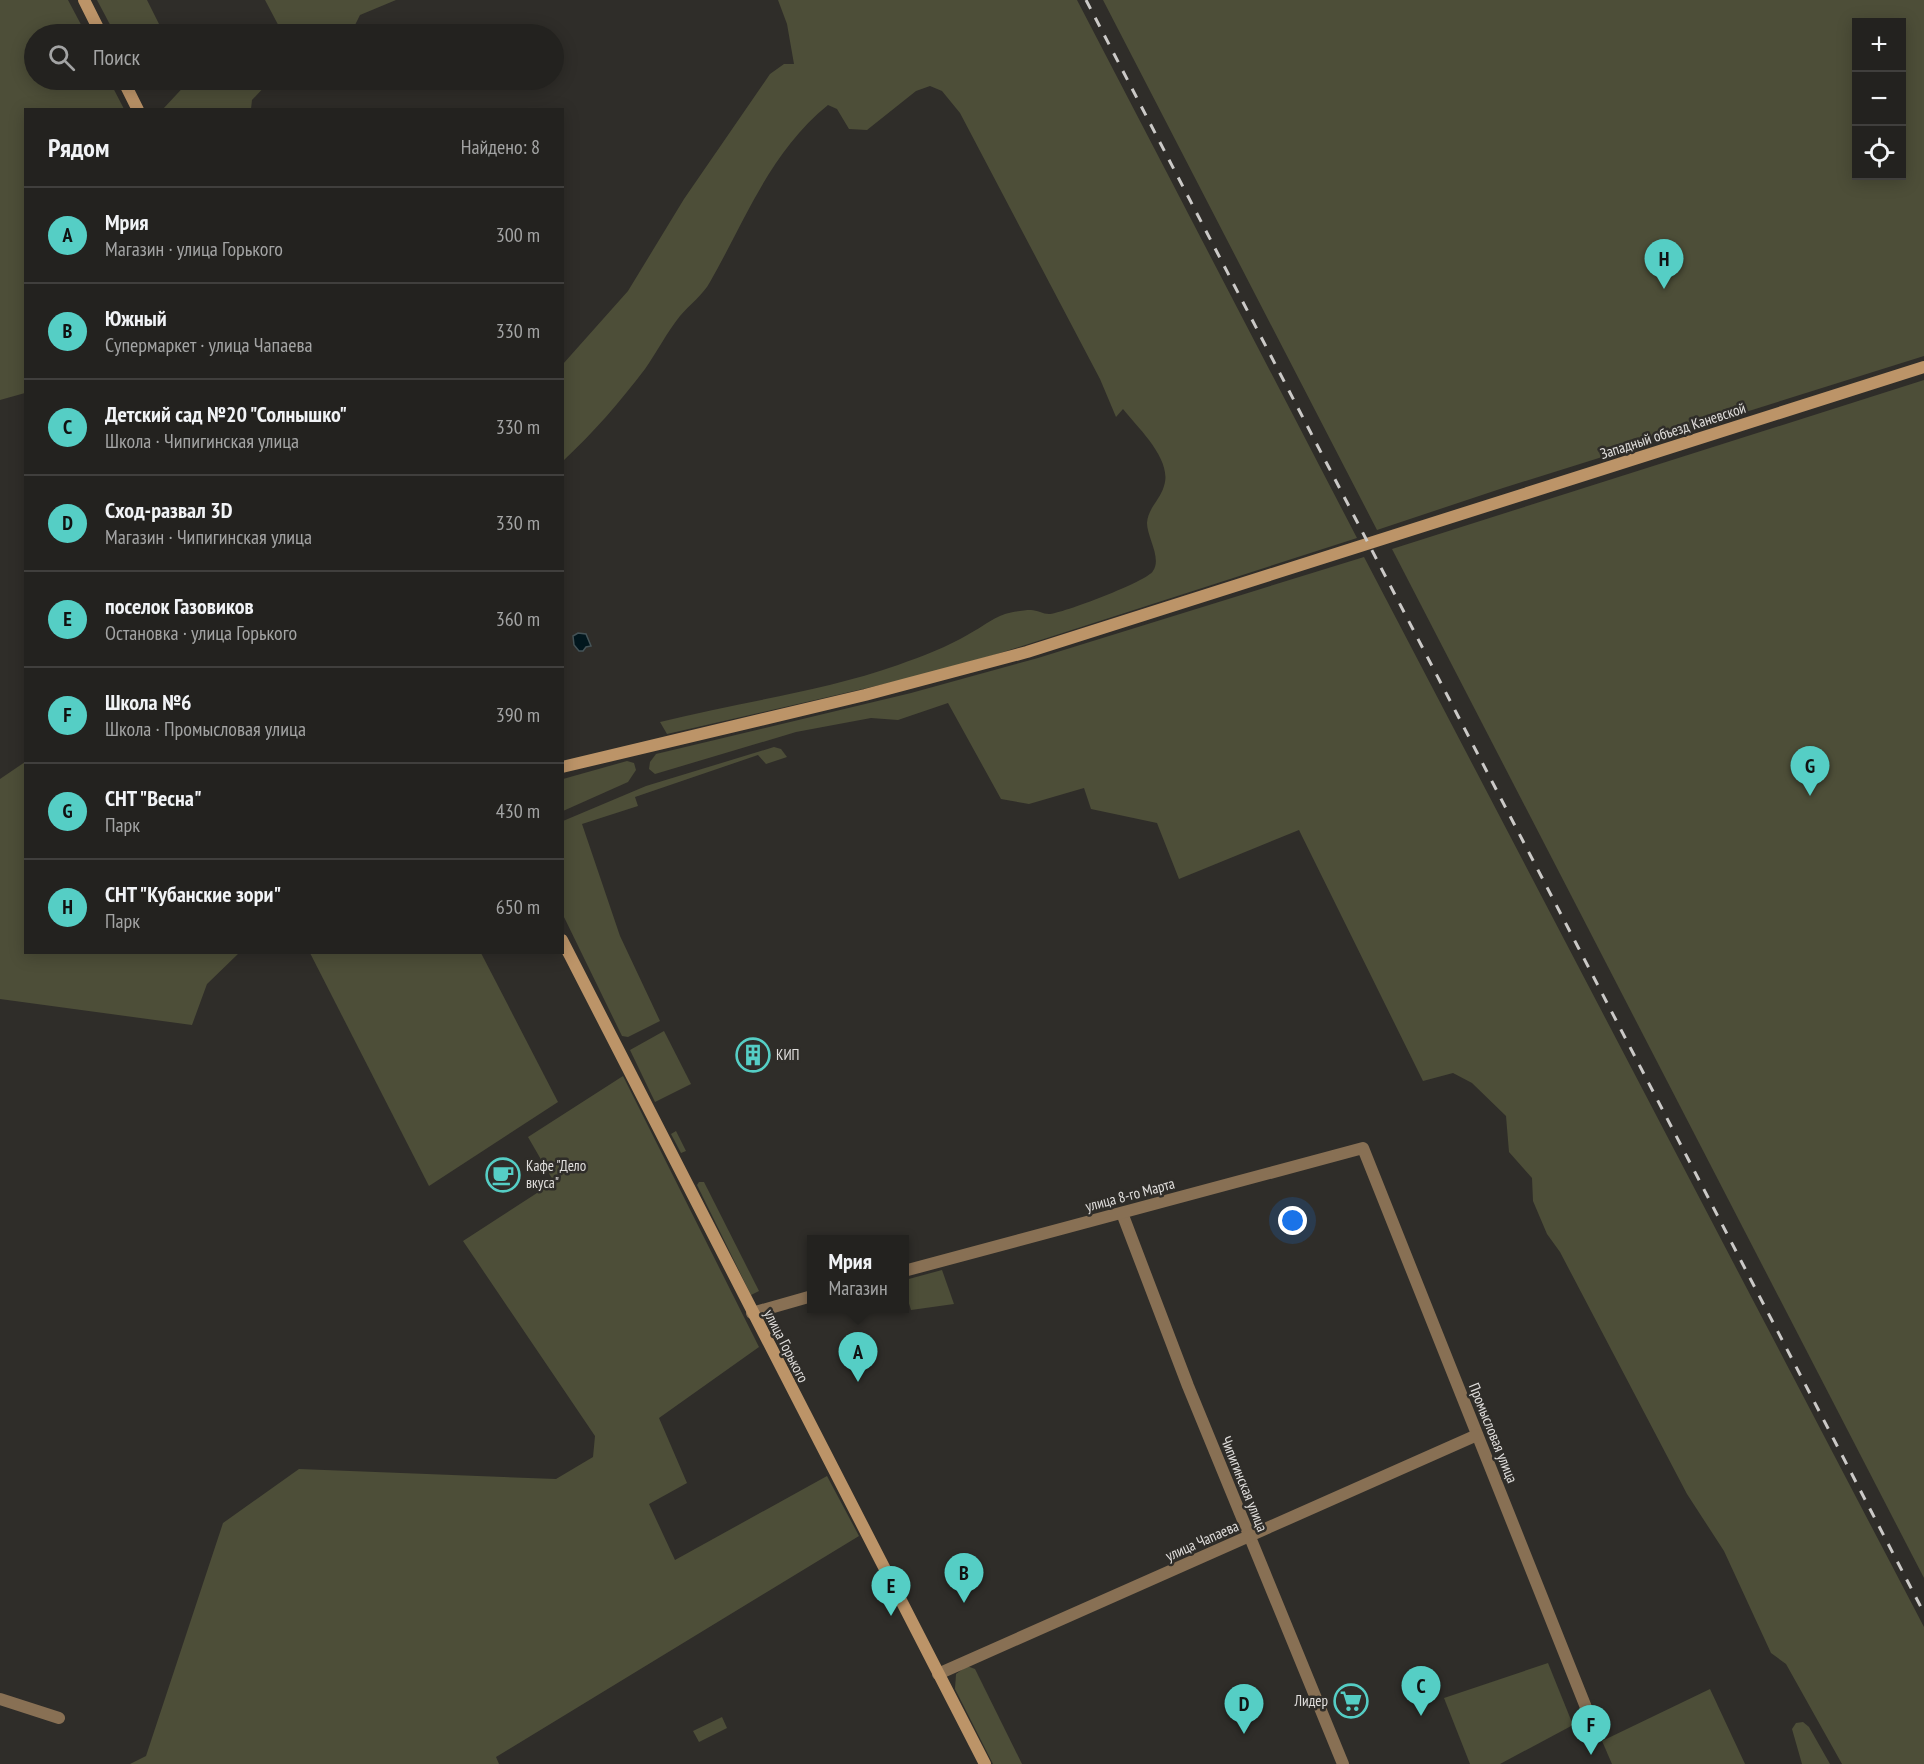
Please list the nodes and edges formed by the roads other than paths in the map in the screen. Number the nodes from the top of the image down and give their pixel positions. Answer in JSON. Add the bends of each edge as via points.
{"nodes":[{"id":1,"x":84,"y":0,"type":"edge"},
{"id":2,"x":96,"y":24,"type":"edge"},
{"id":3,"x":128,"y":90,"type":"edge"},
{"id":4,"x":137,"y":108,"type":"edge"},
{"id":5,"x":1924,"y":367,"type":"edge"},
{"id":6,"x":564,"y":767,"type":"edge"},
{"id":7,"x":564,"y":944,"type":"edge"},
{"id":8,"x":1363,"y":1148,"type":"joint"},
{"id":9,"x":1122,"y":1213,"type":"junction"},
{"id":10,"x":909,"y":1271,"type":"edge"},
{"id":11,"x":807,"y":1297,"type":"edge"},
{"id":12,"x":752,"y":1313,"type":"junction"},
{"id":13,"x":1477,"y":1435,"type":"junction"},
{"id":14,"x":1249,"y":1536,"type":"junction"},
{"id":15,"x":938,"y":1674,"type":"junction"},
{"id":16,"x":0,"y":1699,"type":"edge"},
{"id":17,"x":59,"y":1718,"type":"dead end"},
{"id":18,"x":1595,"y":1730,"type":"dead end"},
{"id":19,"x":985,"y":1764,"type":"edge"},
{"id":20,"x":1343,"y":1764,"type":"edge"}],
"edges":[{"from":1,"to":2,"type":"main road"},
{"from":3,"to":4,"type":"main road"},
{"from":5,"to":6,"type":"main road","name":"Западный объезд Каневской","via":[[1092,632],[932,678]]},
{"from":7,"to":12,"type":"main road","name":"улица Горького"},
{"from":8,"to":9,"type":"street","name":"улица 8-го Марта"},
{"from":8,"to":13,"type":"street","name":"Промысловая улица"},
{"from":9,"to":10,"type":"street","name":"улица 8-го Марта"},
{"from":9,"to":14,"type":"street","name":"Чипигинская улица"},
{"from":11,"to":12,"type":"street"},
{"from":12,"to":15,"type":"main road","name":"улица Горького"},
{"from":13,"to":14,"type":"street","name":"улица Чапаева"},
{"from":13,"to":18,"type":"street","name":"Промысловая улица"},
{"from":14,"to":15,"type":"street","name":"улица Чапаева"},
{"from":14,"to":20,"type":"street","name":"Чипигинская улица"},
{"from":15,"to":19,"type":"main road","name":"улица Горького"},
{"from":16,"to":17,"type":"street"}]}
